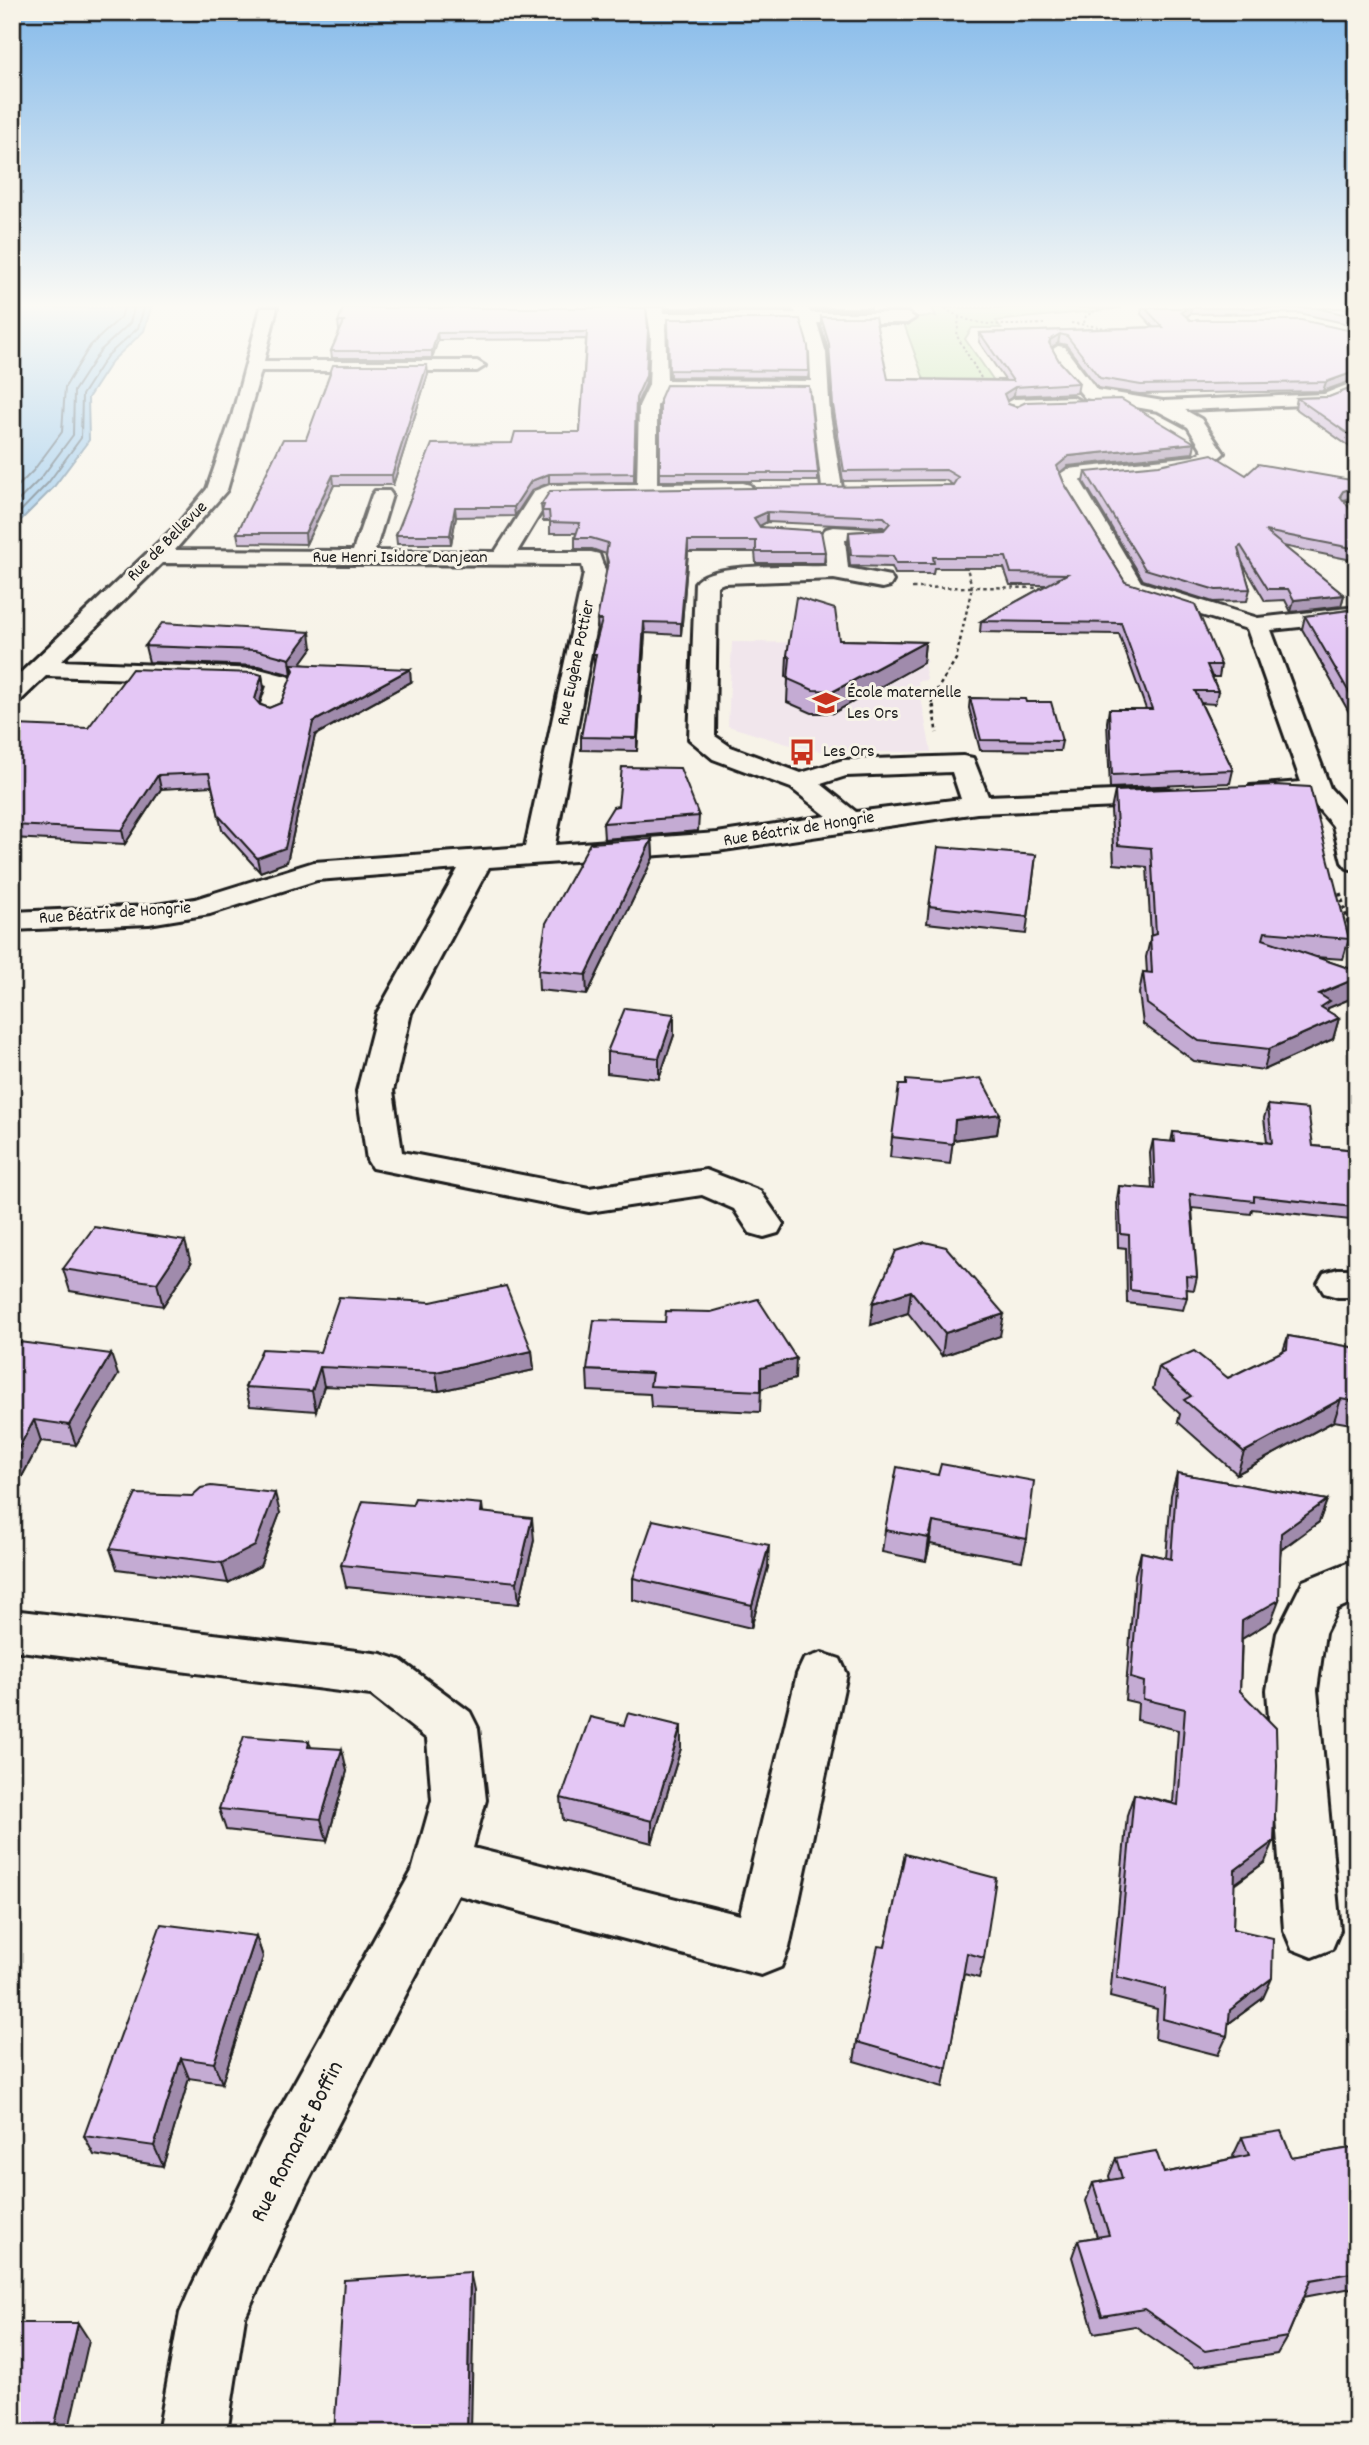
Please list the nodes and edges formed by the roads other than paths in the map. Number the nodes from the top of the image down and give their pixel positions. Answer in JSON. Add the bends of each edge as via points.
{"nodes":[{"id":1,"x":238,"y":422,"type":"edge"},
{"id":2,"x":648,"y":422,"type":"edge"},
{"id":3,"x":822,"y":422,"type":"edge"},
{"id":4,"x":1193,"y":422,"type":"edge"},
{"id":5,"x":766,"y":488,"type":"edge"},
{"id":6,"x":805,"y":488,"type":"edge"},
{"id":7,"x":832,"y":488,"type":"junction"},
{"id":8,"x":857,"y":488,"type":"edge"},
{"id":9,"x":647,"y":489,"type":"junction"},
{"id":10,"x":383,"y":495,"type":"dead end"},
{"id":11,"x":876,"y":534,"type":"edge"},
{"id":12,"x":156,"y":556,"type":"junction"},
{"id":13,"x":362,"y":558,"type":"junction"},
{"id":14,"x":502,"y":558,"type":"junction"},
{"id":15,"x":834,"y":572,"type":"junction"},
{"id":16,"x":882,"y":582,"type":"road end"},
{"id":17,"x":1357,"y":614,"type":"edge"},
{"id":18,"x":1257,"y":625,"type":"junction"},
{"id":19,"x":42,"y":668,"type":"junction"},
{"id":20,"x":12,"y":695,"type":"edge"},
{"id":21,"x":272,"y":710,"type":"edge"},
{"id":22,"x":801,"y":782,"type":"junction"},
{"id":23,"x":1317,"y":790,"type":"junction"},
{"id":24,"x":1236,"y":793,"type":"edge"},
{"id":25,"x":1195,"y":795,"type":"edge"},
{"id":26,"x":977,"y":805,"type":"junction"},
{"id":27,"x":850,"y":821,"type":"junction"},
{"id":28,"x":538,"y":856,"type":"junction"},
{"id":29,"x":478,"y":860,"type":"junction"},
{"id":30,"x":1357,"y":862,"type":"edge"},
{"id":31,"x":12,"y":921,"type":"edge"},
{"id":32,"x":764,"y":1224,"type":"dead end"},
{"id":33,"x":1357,"y":1578,"type":"edge"},
{"id":34,"x":12,"y":1630,"type":"edge"},
{"id":35,"x":822,"y":1674,"type":"dead end"},
{"id":36,"x":441,"y":1865,"type":"junction"},
{"id":37,"x":1312,"y":1930,"type":"dead end"},
{"id":38,"x":192,"y":2433,"type":"edge"}],
"edges":[{"from":1,"to":12,"type":"street","name":"Rue de Bellevue","via":[[217,490]]},
{"from":2,"to":9,"type":"street"},
{"from":3,"to":7,"type":"street"},
{"from":4,"to":18,"type":"street","via":[[1214,453],[1198,461],[1068,475],[1133,586]]},
{"from":5,"to":9,"type":"street","name":"Rue Henri Isidore Danjean"},
{"from":6,"to":7,"type":"street"},
{"from":7,"to":8,"type":"street"},
{"from":9,"to":14,"type":"street","name":"Rue Henri Isidore Danjean","via":[[541,495]]},
{"from":10,"to":13,"type":"street"},
{"from":11,"to":15,"type":"street","via":[[822,537],[838,567]]},
{"from":12,"to":13,"type":"street","name":"Rue Henri Isidore Danjean"},
{"from":12,"to":19,"type":"street","name":"Rue de Bellevue"},
{"from":13,"to":14,"type":"street","name":"Rue Henri Isidore Danjean"},
{"from":14,"to":28,"type":"street","name":"Rue Eugène Pottier","via":[[591,559],[595,573]]},
{"from":15,"to":16,"type":"street"},
{"from":15,"to":22,"type":"street","via":[[720,576],[706,583],[702,739],[722,753]]},
{"from":17,"to":18,"type":"street"},
{"from":18,"to":23,"type":"street"},
{"from":19,"to":20,"type":"street","name":"Rue de Bellevue"},
{"from":19,"to":21,"type":"street","via":[[259,676],[281,682]]},
{"from":22,"to":26,"type":"street","via":[[843,768],[963,764]]},
{"from":22,"to":27,"type":"street"},
{"from":23,"to":24,"type":"street"},
{"from":23,"to":30,"type":"street","via":[[1347,824]]},
{"from":25,"to":26,"type":"street","name":"Rue Béatrix de Hongrie"},
{"from":26,"to":27,"type":"street","name":"Rue Béatrix de Hongrie"},
{"from":27,"to":28,"type":"street","name":"Rue Béatrix de Hongrie","via":[[717,842]]},
{"from":28,"to":29,"type":"street","name":"Rue Béatrix de Hongrie"},
{"from":29,"to":31,"type":"street","name":"Rue Béatrix de Hongrie","via":[[314,871],[199,908],[149,915]]},
{"from":29,"to":32,"type":"street","via":[[394,1013],[375,1091],[385,1160],[589,1200],[706,1182],[747,1200]]},
{"from":33,"to":37,"type":"street","via":[[1320,1595],[1301,1633],[1292,1690]]},
{"from":34,"to":36,"type":"street","name":"Rue Romanet Boffin","via":[[382,1675],[452,1728],[459,1800]]},
{"from":35,"to":36,"type":"street","via":[[761,1948]]},
{"from":36,"to":38,"type":"street","name":"Rue Romanet Boffin","via":[[284,2164],[213,2313]]}]}
